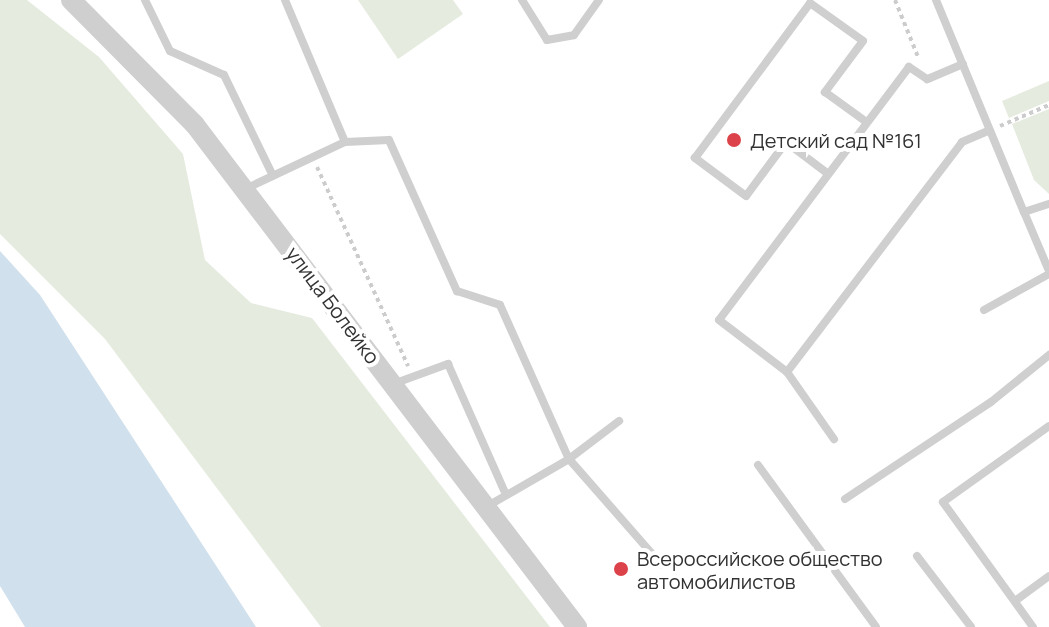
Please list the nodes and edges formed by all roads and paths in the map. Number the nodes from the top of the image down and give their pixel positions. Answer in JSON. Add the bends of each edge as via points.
{"nodes":[{"id":1,"x":71,"y":0,"type":"edge"},
{"id":2,"x":145,"y":0,"type":"edge"},
{"id":3,"x":285,"y":0,"type":"edge"},
{"id":4,"x":522,"y":0,"type":"edge"},
{"id":5,"x":599,"y":0,"type":"edge"},
{"id":6,"x":895,"y":0,"type":"edge"},
{"id":7,"x":936,"y":0,"type":"edge"},
{"id":8,"x":963,"y":64,"type":"junction"},
{"id":9,"x":927,"y":79,"type":"junction"},
{"id":10,"x":1049,"y":105,"type":"edge"},
{"id":11,"x":865,"y":121,"type":"junction"},
{"id":12,"x":990,"y":130,"type":"junction"},
{"id":13,"x":345,"y":142,"type":"junction"},
{"id":14,"x":313,"y":157,"type":"junction"},
{"id":15,"x":827,"y":173,"type":"junction"},
{"id":16,"x":273,"y":176,"type":"junction"},
{"id":17,"x":245,"y":189,"type":"junction"},
{"id":18,"x":1049,"y":204,"type":"edge"},
{"id":19,"x":1024,"y":212,"type":"junction"},
{"id":20,"x":1049,"y":272,"type":"edge"},
{"id":21,"x":984,"y":310,"type":"dead end"},
{"id":22,"x":1049,"y":355,"type":"edge"},
{"id":23,"x":787,"y":372,"type":"junction"},
{"id":24,"x":413,"y":377,"type":"junction"},
{"id":25,"x":392,"y":384,"type":"junction"},
{"id":26,"x":619,"y":421,"type":"dead end"},
{"id":27,"x":1049,"y":426,"type":"edge"},
{"id":28,"x":834,"y":439,"type":"dead end"},
{"id":29,"x":569,"y":459,"type":"junction"},
{"id":30,"x":758,"y":465,"type":"dead end"},
{"id":31,"x":506,"y":495,"type":"junction"},
{"id":32,"x":845,"y":499,"type":"dead end"},
{"id":33,"x":486,"y":507,"type":"junction"},
{"id":34,"x":917,"y":556,"type":"dead end"},
{"id":35,"x":661,"y":564,"type":"dead end"},
{"id":36,"x":1049,"y":576,"type":"edge"},
{"id":37,"x":1015,"y":601,"type":"junction"},
{"id":38,"x":577,"y":627,"type":"edge"},
{"id":39,"x":876,"y":627,"type":"edge"},
{"id":40,"x":971,"y":627,"type":"edge"},
{"id":41,"x":1033,"y":627,"type":"edge"}],
"edges":[{"from":1,"to":17,"type":"street","name":"улица Болейко","via":[[147,73]]},
{"from":2,"to":16,"type":"lane","via":[[170,51],[224,75]]},
{"from":3,"to":13,"type":"lane"},
{"from":4,"to":5,"type":"lane","via":[[547,40],[574,35]]},
{"from":6,"to":9,"type":"path"},
{"from":7,"to":8,"type":"lane"},
{"from":8,"to":9,"type":"lane"},
{"from":8,"to":12,"type":"lane"},
{"from":9,"to":11,"type":"lane","via":[[909,67]]},
{"from":10,"to":12,"type":"path"},
{"from":11,"to":15,"type":"lane"},
{"from":11,"to":15,"type":"lane","via":[[825,92],[863,41],[810,3],[695,158],[746,196],[786,142]]},
{"from":12,"to":19,"type":"lane"},
{"from":12,"to":23,"type":"lane","via":[[962,142]]},
{"from":13,"to":14,"type":"lane"},
{"from":13,"to":29,"type":"lane","via":[[389,140],[457,291],[500,305]]},
{"from":14,"to":16,"type":"lane"},
{"from":14,"to":24,"type":"path"},
{"from":15,"to":23,"type":"lane","via":[[719,320]]},
{"from":16,"to":17,"type":"lane"},
{"from":17,"to":25,"type":"street","name":"улица Болейко"},
{"from":18,"to":19,"type":"lane"},
{"from":19,"to":20,"type":"lane"},
{"from":20,"to":21,"type":"lane"},
{"from":22,"to":32,"type":"lane","via":[[991,402]]},
{"from":23,"to":28,"type":"lane"},
{"from":24,"to":25,"type":"lane"},
{"from":24,"to":31,"type":"lane","via":[[448,364]]},
{"from":25,"to":33,"type":"street","name":"улица Болейко"},
{"from":26,"to":29,"type":"lane"},
{"from":27,"to":37,"type":"lane","via":[[943,502]]},
{"from":29,"to":31,"type":"lane"},
{"from":29,"to":35,"type":"lane"},
{"from":30,"to":39,"type":"lane"},
{"from":31,"to":33,"type":"lane"},
{"from":33,"to":38,"type":"street","name":"улица Болейко"},
{"from":34,"to":40,"type":"lane"},
{"from":36,"to":37,"type":"lane"},
{"from":37,"to":41,"type":"lane"}]}
